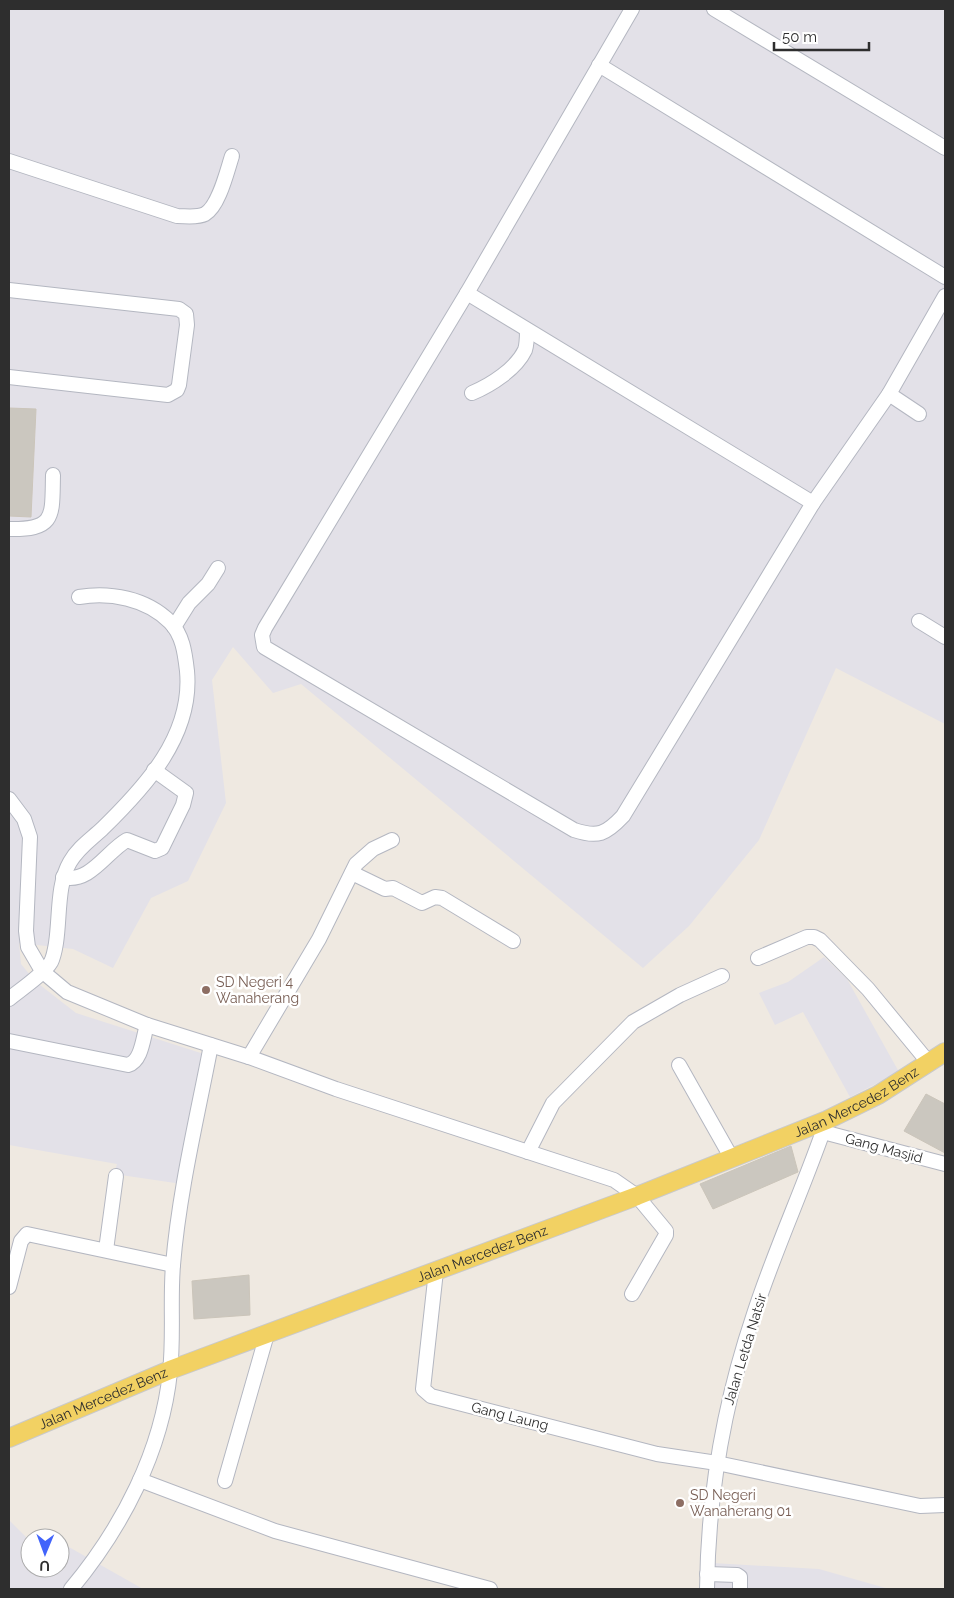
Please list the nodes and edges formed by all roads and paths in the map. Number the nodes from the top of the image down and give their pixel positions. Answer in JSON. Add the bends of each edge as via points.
{"nodes":[{"id":1,"x":632,"y":9,"type":"edge"},
{"id":2,"x":714,"y":9,"type":"edge"},
{"id":3,"x":600,"y":65,"type":"junction"},
{"id":4,"x":945,"y":148,"type":"edge"},
{"id":5,"x":232,"y":156,"type":"dead end"},
{"id":6,"x":9,"y":161,"type":"edge"},
{"id":7,"x":945,"y":277,"type":"edge"},
{"id":8,"x":9,"y":290,"type":"edge"},
{"id":9,"x":467,"y":293,"type":"junction"},
{"id":10,"x":945,"y":296,"type":"edge"},
{"id":11,"x":527,"y":330,"type":"junction"},
{"id":12,"x":9,"y":377,"type":"edge"},
{"id":13,"x":472,"y":393,"type":"dead end"},
{"id":14,"x":889,"y":394,"type":"junction"},
{"id":15,"x":919,"y":414,"type":"dead end"},
{"id":16,"x":53,"y":475,"type":"dead end"},
{"id":17,"x":813,"y":503,"type":"junction"},
{"id":18,"x":9,"y":529,"type":"edge"},
{"id":19,"x":218,"y":568,"type":"dead end"},
{"id":20,"x":78,"y":597,"type":"dead end"},
{"id":21,"x":919,"y":621,"type":"dead end"},
{"id":22,"x":174,"y":627,"type":"junction"},
{"id":23,"x":945,"y":637,"type":"edge"},
{"id":24,"x":154,"y":770,"type":"junction"},
{"id":25,"x":9,"y":800,"type":"edge"},
{"id":26,"x":392,"y":840,"type":"dead end"},
{"id":27,"x":352,"y":872,"type":"junction"},
{"id":28,"x":63,"y":877,"type":"junction"},
{"id":29,"x":513,"y":942,"type":"dead end"},
{"id":30,"x":758,"y":958,"type":"dead end"},
{"id":31,"x":42,"y":971,"type":"junction"},
{"id":32,"x":722,"y":976,"type":"dead end"},
{"id":33,"x":9,"y":999,"type":"edge"},
{"id":34,"x":147,"y":1025,"type":"junction"},
{"id":35,"x":9,"y":1041,"type":"edge"},
{"id":36,"x":211,"y":1045,"type":"junction"},
{"id":37,"x":945,"y":1052,"type":"edge"},
{"id":38,"x":249,"y":1057,"type":"junction"},
{"id":39,"x":929,"y":1063,"type":"junction"},
{"id":40,"x":680,"y":1065,"type":"dead end"},
{"id":41,"x":825,"y":1126,"type":"junction"},
{"id":42,"x":528,"y":1152,"type":"junction"},
{"id":43,"x":731,"y":1157,"type":"junction"},
{"id":44,"x":945,"y":1164,"type":"edge"},
{"id":45,"x":116,"y":1176,"type":"dead end"},
{"id":46,"x":637,"y":1196,"type":"junction"},
{"id":47,"x":106,"y":1250,"type":"junction"},
{"id":48,"x":173,"y":1265,"type":"junction"},
{"id":49,"x":436,"y":1271,"type":"junction"},
{"id":50,"x":9,"y":1287,"type":"edge"},
{"id":51,"x":632,"y":1294,"type":"dead end"},
{"id":52,"x":267,"y":1334,"type":"junction"},
{"id":53,"x":170,"y":1370,"type":"junction"},
{"id":54,"x":9,"y":1438,"type":"edge"},
{"id":55,"x":717,"y":1464,"type":"junction"},
{"id":56,"x":140,"y":1480,"type":"junction"},
{"id":57,"x":225,"y":1481,"type":"dead end"},
{"id":58,"x":945,"y":1505,"type":"edge"},
{"id":59,"x":707,"y":1574,"type":"junction"},
{"id":60,"x":71,"y":1589,"type":"edge"},
{"id":61,"x":490,"y":1589,"type":"edge"},
{"id":62,"x":707,"y":1589,"type":"edge"},
{"id":63,"x":740,"y":1589,"type":"edge"}],
"edges":[{"from":1,"to":3,"type":"street"},
{"from":2,"to":4,"type":"street"},
{"from":3,"to":7,"type":"street"},
{"from":3,"to":9,"type":"street"},
{"from":5,"to":6,"type":"street","via":[[214,206],[205,214],[193,217],[177,216]]},
{"from":8,"to":12,"type":"street","via":[[179,309],[186,314],[187,324],[179,385],[168,395]]},
{"from":9,"to":11,"type":"street"},
{"from":9,"to":17,"type":"street","via":[[265,628],[261,641],[271,653],[574,830],[588,835],[607,832],[623,816]]},
{"from":10,"to":14,"type":"street"},
{"from":11,"to":13,"type":"street","via":[[526,346],[520,358],[494,381]]},
{"from":11,"to":17,"type":"street"},
{"from":14,"to":15,"type":"street"},
{"from":14,"to":17,"type":"street"},
{"from":16,"to":18,"type":"street","via":[[51,511],[47,520],[41,527]]},
{"from":19,"to":22,"type":"street"},
{"from":20,"to":22,"type":"street","via":[[100,593],[118,596],[154,610]]},
{"from":21,"to":23,"type":"street"},
{"from":22,"to":24,"type":"street","via":[[185,653],[187,704],[178,734]]},
{"from":24,"to":28,"type":"street","via":[[102,829],[81,846]]},
{"from":24,"to":28,"type":"street","via":[[186,793],[162,848],[155,851],[127,840],[83,875]]},
{"from":25,"to":31,"type":"street","via":[[24,819],[30,838],[26,940]]},
{"from":26,"to":27,"type":"street","via":[[381,843],[359,859]]},
{"from":27,"to":29,"type":"street","via":[[422,903],[442,898]]},
{"from":27,"to":38,"type":"street","via":[[319,939]]},
{"from":28,"to":31,"type":"street","via":[[53,956]]},
{"from":30,"to":39,"type":"street","via":[[807,937],[820,940],[868,989]]},
{"from":31,"to":33,"type":"street"},
{"from":31,"to":34,"type":"street","via":[[80,999]]},
{"from":32,"to":42,"type":"street","via":[[666,1002],[633,1022],[553,1103]]},
{"from":34,"to":35,"type":"street","via":[[138,1058],[128,1065]]},
{"from":34,"to":36,"type":"street"},
{"from":36,"to":38,"type":"street"},
{"from":36,"to":48,"type":"street"},
{"from":37,"to":39,"type":"main road","name":"Jalan Mercedez Benz"},
{"from":38,"to":42,"type":"street"},
{"from":39,"to":41,"type":"main road","name":"Jalan Mercedez Benz"},
{"from":40,"to":43,"type":"street"},
{"from":41,"to":43,"type":"main road","name":"Jalan Mercedez Benz"},
{"from":41,"to":44,"type":"street","name":"Gang Masjid"},
{"from":41,"to":55,"type":"street","name":"Jalan Letda Natsir","via":[[754,1312],[732,1390]]},
{"from":42,"to":46,"type":"street","via":[[614,1180]]},
{"from":43,"to":46,"type":"main road","name":"Jalan Mercedez Benz"},
{"from":45,"to":47,"type":"street"},
{"from":46,"to":49,"type":"main road","name":"Jalan Mercedez Benz"},
{"from":46,"to":51,"type":"street","via":[[666,1233]]},
{"from":47,"to":48,"type":"street"},
{"from":47,"to":50,"type":"street","via":[[28,1234],[21,1241]]},
{"from":48,"to":53,"type":"street"},
{"from":49,"to":52,"type":"main road","name":"Jalan Mercedez Benz"},
{"from":49,"to":55,"type":"street","name":"Gang Laung","via":[[422,1389],[425,1394],[622,1446]]},
{"from":52,"to":53,"type":"main road","name":"Jalan Mercedez Benz"},
{"from":52,"to":57,"type":"street"},
{"from":53,"to":54,"type":"main road","name":"Jalan Mercedez Benz"},
{"from":53,"to":56,"type":"street","via":[[161,1428]]},
{"from":55,"to":58,"type":"street","via":[[920,1506]]},
{"from":55,"to":59,"type":"street","name":"Jalan Letda Natsir"},
{"from":56,"to":60,"type":"street","via":[[108,1538]]},
{"from":56,"to":61,"type":"street","via":[[275,1531]]},
{"from":59,"to":62,"type":"street","name":"Jalan Letda Natsir"},
{"from":59,"to":63,"type":"street","via":[[737,1575],[740,1577]]}]}
